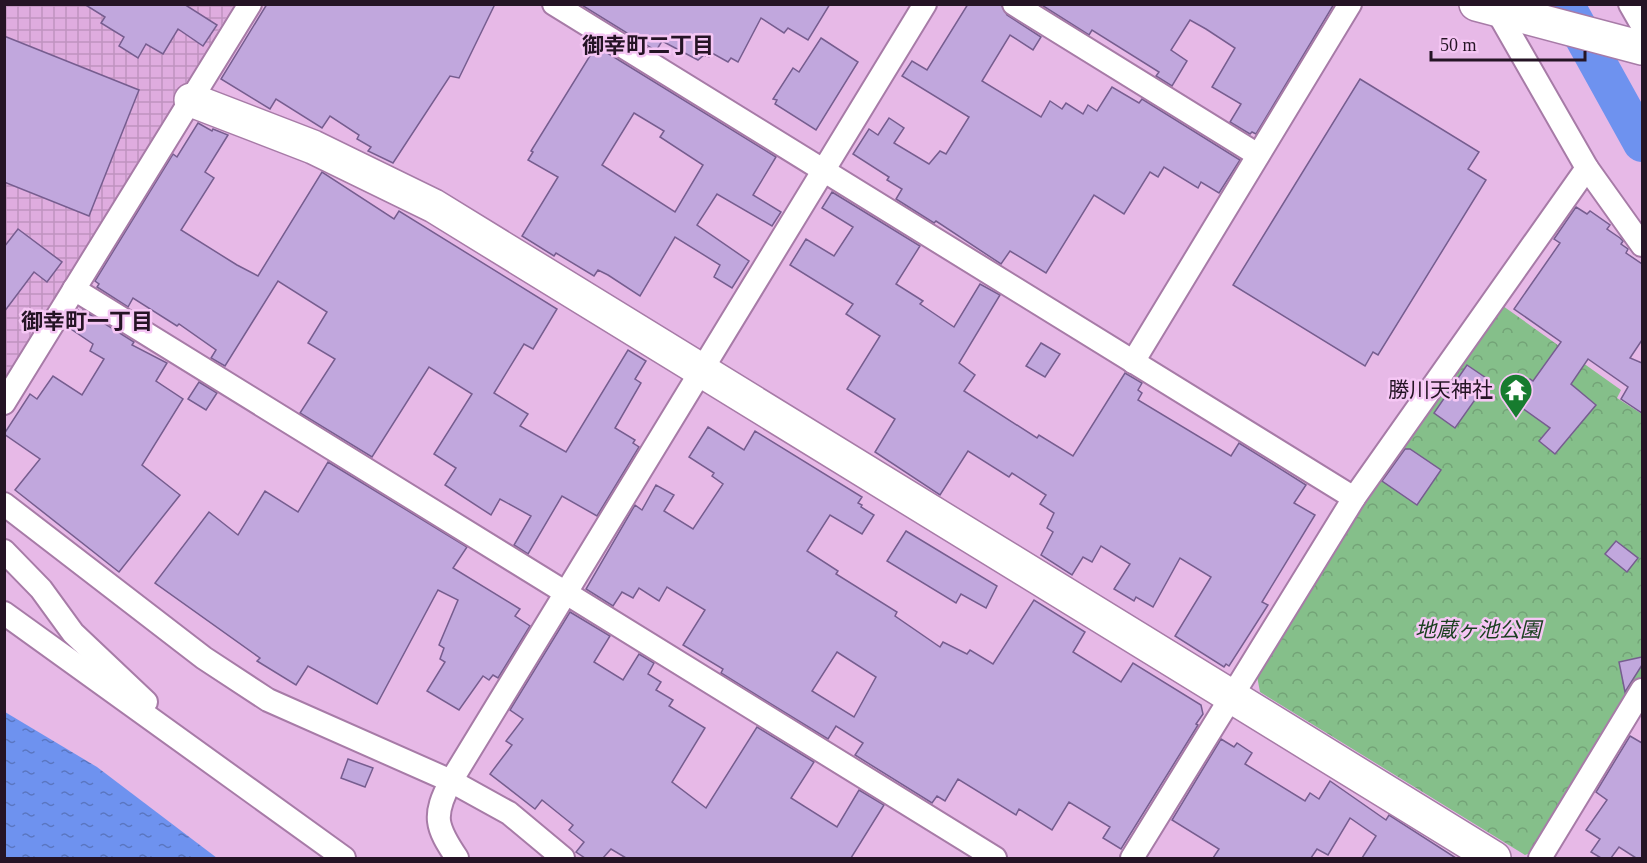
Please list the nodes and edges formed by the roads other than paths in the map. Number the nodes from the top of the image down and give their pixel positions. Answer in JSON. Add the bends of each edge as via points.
{"nodes":[{"id":1,"x":250,"y":4,"type":"edge"},
{"id":2,"x":554,"y":4,"type":"edge"},
{"id":3,"x":925,"y":4,"type":"edge"},
{"id":4,"x":1014,"y":4,"type":"edge"},
{"id":5,"x":1350,"y":4,"type":"edge"},
{"id":6,"x":1630,"y":4,"type":"edge"},
{"id":7,"x":1494,"y":9,"type":"edge"},
{"id":8,"x":1640,"y":40,"type":"edge"},
{"id":9,"x":191,"y":100,"type":"junction"},
{"id":10,"x":1258,"y":155,"type":"junction"},
{"id":11,"x":1587,"y":168,"type":"junction"},
{"id":12,"x":823,"y":171,"type":"junction"},
{"id":13,"x":1642,"y":245,"type":"edge"},
{"id":14,"x":74,"y":289,"type":"junction"},
{"id":15,"x":1133,"y":362,"type":"junction"},
{"id":16,"x":702,"y":370,"type":"junction"},
{"id":17,"x":4,"y":403,"type":"edge"},
{"id":18,"x":1354,"y":498,"type":"junction"},
{"id":19,"x":4,"y":504,"type":"edge"},
{"id":20,"x":4,"y":551,"type":"edge"},
{"id":21,"x":565,"y":594,"type":"junction"},
{"id":22,"x":4,"y":613,"type":"edge"},
{"id":23,"x":1642,"y":690,"type":"edge"},
{"id":24,"x":1232,"y":696,"type":"junction"},
{"id":25,"x":160,"y":726,"type":"junction"},
{"id":26,"x":450,"y":781,"type":"junction"},
{"id":27,"x":344,"y":858,"type":"edge"},
{"id":28,"x":457,"y":858,"type":"edge"},
{"id":29,"x":563,"y":858,"type":"edge"},
{"id":30,"x":995,"y":858,"type":"edge"},
{"id":31,"x":1132,"y":858,"type":"edge"},
{"id":32,"x":1494,"y":858,"type":"edge"},
{"id":33,"x":1540,"y":858,"type":"edge"}],
"edges":[{"from":1,"to":9,"type":"street"},
{"from":2,"to":12,"type":"street"},
{"from":3,"to":12,"type":"street"},
{"from":4,"to":10,"type":"street"},
{"from":5,"to":10,"type":"street"},
{"from":6,"to":8,"type":"street"},
{"from":7,"to":8,"type":"street"},
{"from":7,"to":11,"type":"street"},
{"from":9,"to":14,"type":"street"},
{"from":9,"to":16,"type":"street","via":[[313,147],[434,206]]},
{"from":10,"to":15,"type":"street"},
{"from":11,"to":13,"type":"street"},
{"from":11,"to":18,"type":"street"},
{"from":12,"to":15,"type":"street"},
{"from":12,"to":16,"type":"street"},
{"from":14,"to":17,"type":"street"},
{"from":14,"to":21,"type":"street"},
{"from":15,"to":18,"type":"street"},
{"from":16,"to":21,"type":"street"},
{"from":16,"to":24,"type":"street"},
{"from":18,"to":24,"type":"street"},
{"from":19,"to":26,"type":"street","via":[[204,658],[268,700]]},
{"from":20,"to":25,"type":"street","via":[[41,589],[73,633],[152,707]]},
{"from":21,"to":26,"type":"street"},
{"from":21,"to":30,"type":"street"},
{"from":22,"to":25,"type":"street"},
{"from":23,"to":33,"type":"street"},
{"from":24,"to":31,"type":"street"},
{"from":24,"to":32,"type":"street"},
{"from":25,"to":27,"type":"street"},
{"from":26,"to":28,"type":"street","via":[[438,804],[441,835]]},
{"from":26,"to":29,"type":"street","via":[[509,813]]}]}
